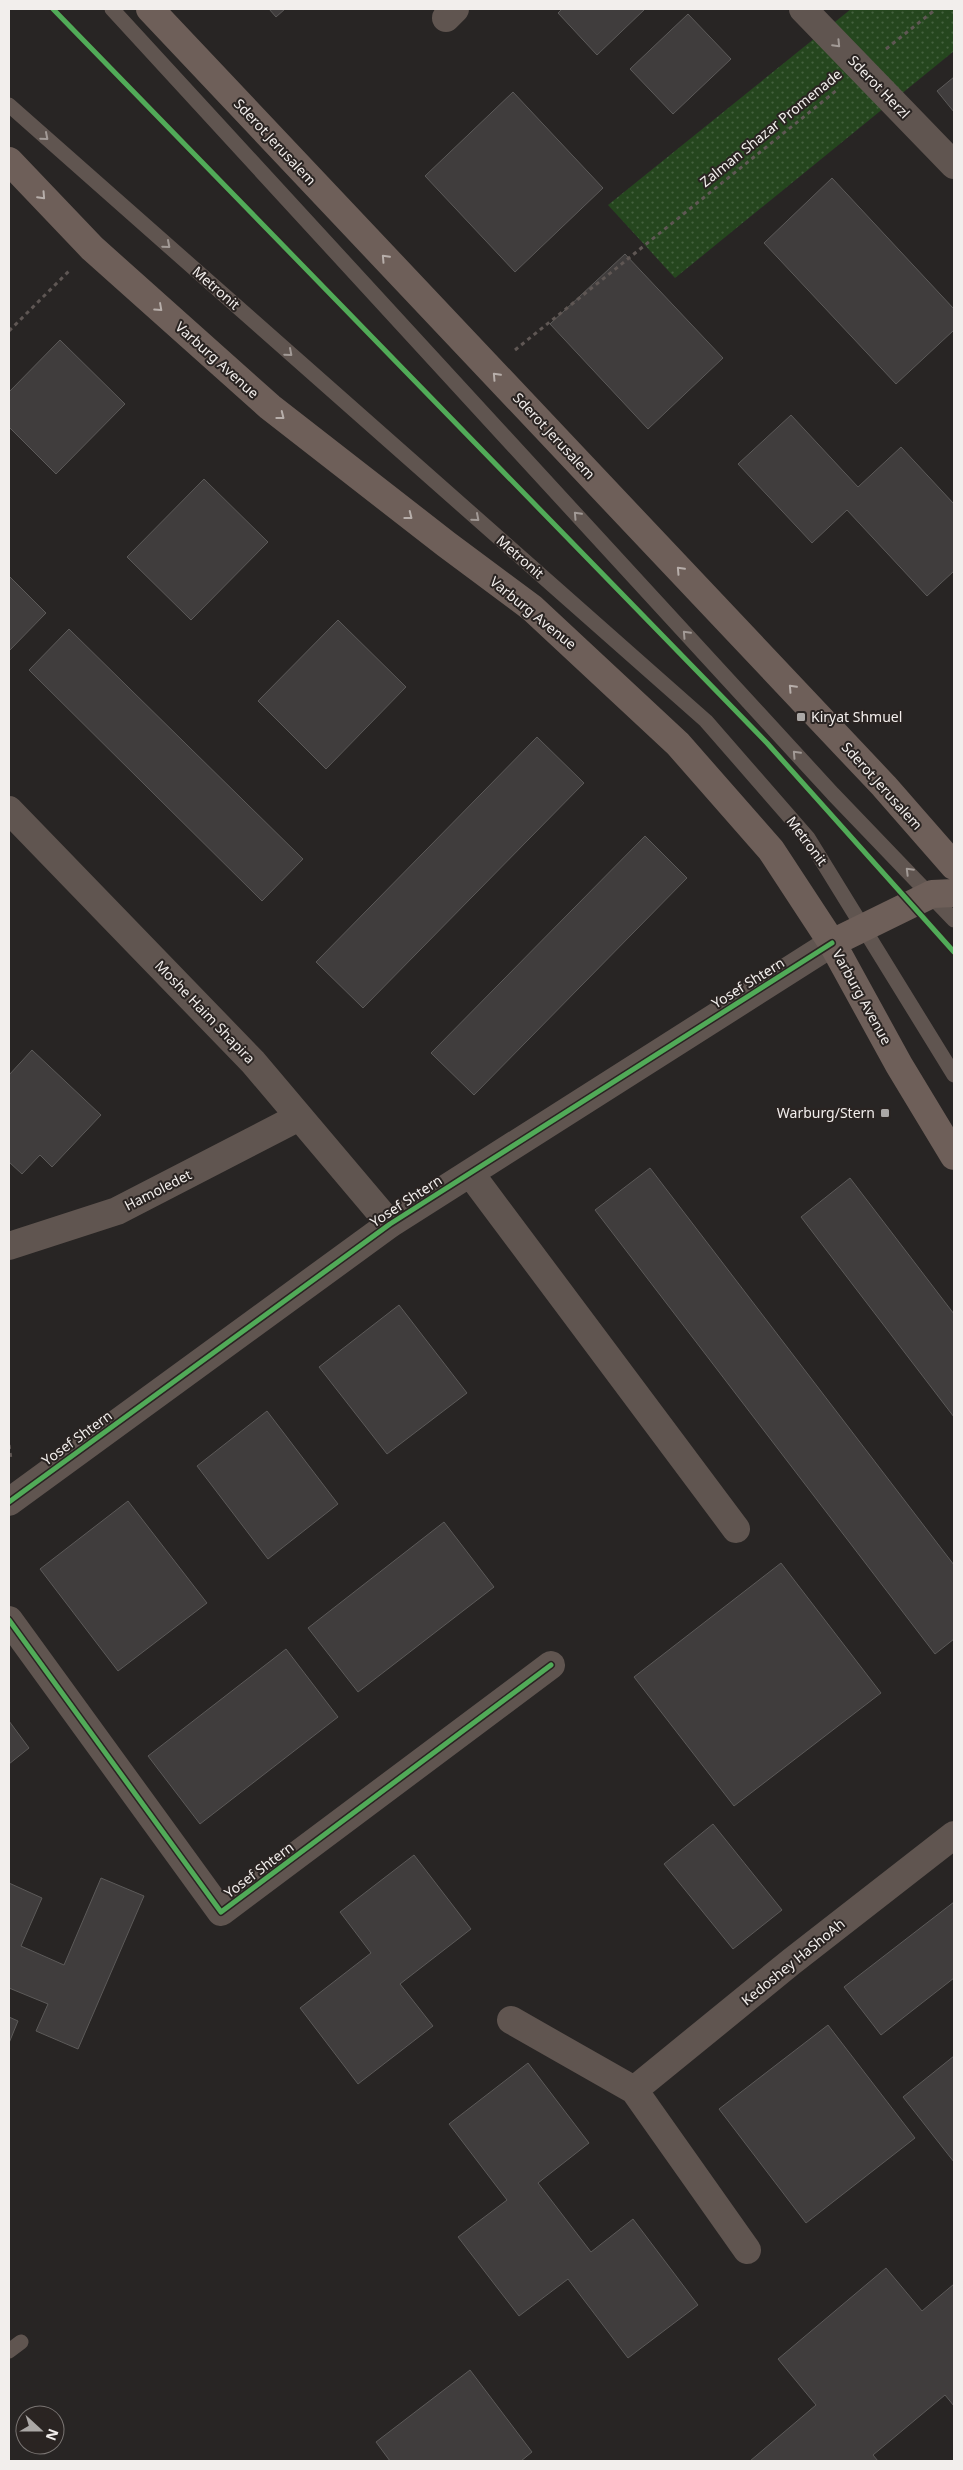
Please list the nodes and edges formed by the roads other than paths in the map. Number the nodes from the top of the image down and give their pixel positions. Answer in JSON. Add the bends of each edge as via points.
{"nodes":[{"id":1,"x":112,"y":9,"type":"edge"},
{"id":2,"x":150,"y":9,"type":"edge"},
{"id":3,"x":803,"y":9,"type":"edge"},
{"id":4,"x":9,"y":105,"type":"edge"},
{"id":5,"x":9,"y":161,"type":"edge"},
{"id":6,"x":954,"y":165,"type":"edge"},
{"id":7,"x":9,"y":810,"type":"edge"},
{"id":8,"x":954,"y":866,"type":"edge"},
{"id":9,"x":943,"y":894,"type":"edge"},
{"id":10,"x":954,"y":920,"type":"edge"},
{"id":11,"x":864,"y":926,"type":"junction"},
{"id":12,"x":832,"y":943,"type":"junction"},
{"id":13,"x":954,"y":1075,"type":"edge"},
{"id":14,"x":299,"y":1117,"type":"junction"},
{"id":15,"x":954,"y":1156,"type":"edge"},
{"id":16,"x":470,"y":1173,"type":"junction"},
{"id":17,"x":390,"y":1224,"type":"junction"},
{"id":18,"x":9,"y":1246,"type":"edge"},
{"id":19,"x":9,"y":1502,"type":"edge"},
{"id":20,"x":736,"y":1529,"type":"dead end"},
{"id":21,"x":9,"y":1620,"type":"edge"},
{"id":22,"x":551,"y":1665,"type":"dead end"},
{"id":23,"x":954,"y":1835,"type":"edge"},
{"id":24,"x":511,"y":2020,"type":"dead end"},
{"id":25,"x":634,"y":2090,"type":"junction"},
{"id":26,"x":747,"y":2250,"type":"dead end"}],
"edges":[{"from":9,"to":1,"type":"lane","one_way":true,"via":[[833,794]]},
{"from":8,"to":2,"type":"main road","name":"Sderot Jerusalem","one_way":true,"via":[[884,786]]},
{"from":3,"to":6,"type":"street","name":"Sderot Herzl","one_way":true},
{"from":4,"to":11,"type":"lane","name":"Metronit","one_way":true,"via":[[706,721],[808,838]]},
{"from":5,"to":12,"type":"main road","name":"Varburg Avenue","one_way":true,"via":[[92,248],[270,407],[532,608],[605,674],[678,744],[771,850]]},
{"from":7,"to":14,"type":"street","name":"Moshe Haim Shapira","via":[[252,1062]]},
{"from":9,"to":10,"type":"lane"},
{"from":9,"to":11,"type":"main road"},
{"from":11,"to":12,"type":"main road"},
{"from":11,"to":13,"type":"lane","name":"Metronit"},
{"from":12,"to":15,"type":"main road","name":"Varburg Avenue"},
{"from":12,"to":16,"type":"street","name":"Yosef Shtern"},
{"from":14,"to":17,"type":"street","name":"Moshe Haim Shapira"},
{"from":14,"to":18,"type":"street","name":"Hamoledet","via":[[117,1212]]},
{"from":16,"to":17,"type":"street","name":"Yosef Shtern"},
{"from":16,"to":20,"type":"street"},
{"from":17,"to":19,"type":"street","name":"Yosef Shtern"},
{"from":21,"to":22,"type":"street","name":"Yosef Shtern","via":[[221,1912]]},
{"from":23,"to":25,"type":"street","name":"Kedoshey HaShoAh"},
{"from":24,"to":25,"type":"street"},
{"from":25,"to":26,"type":"street"}]}
